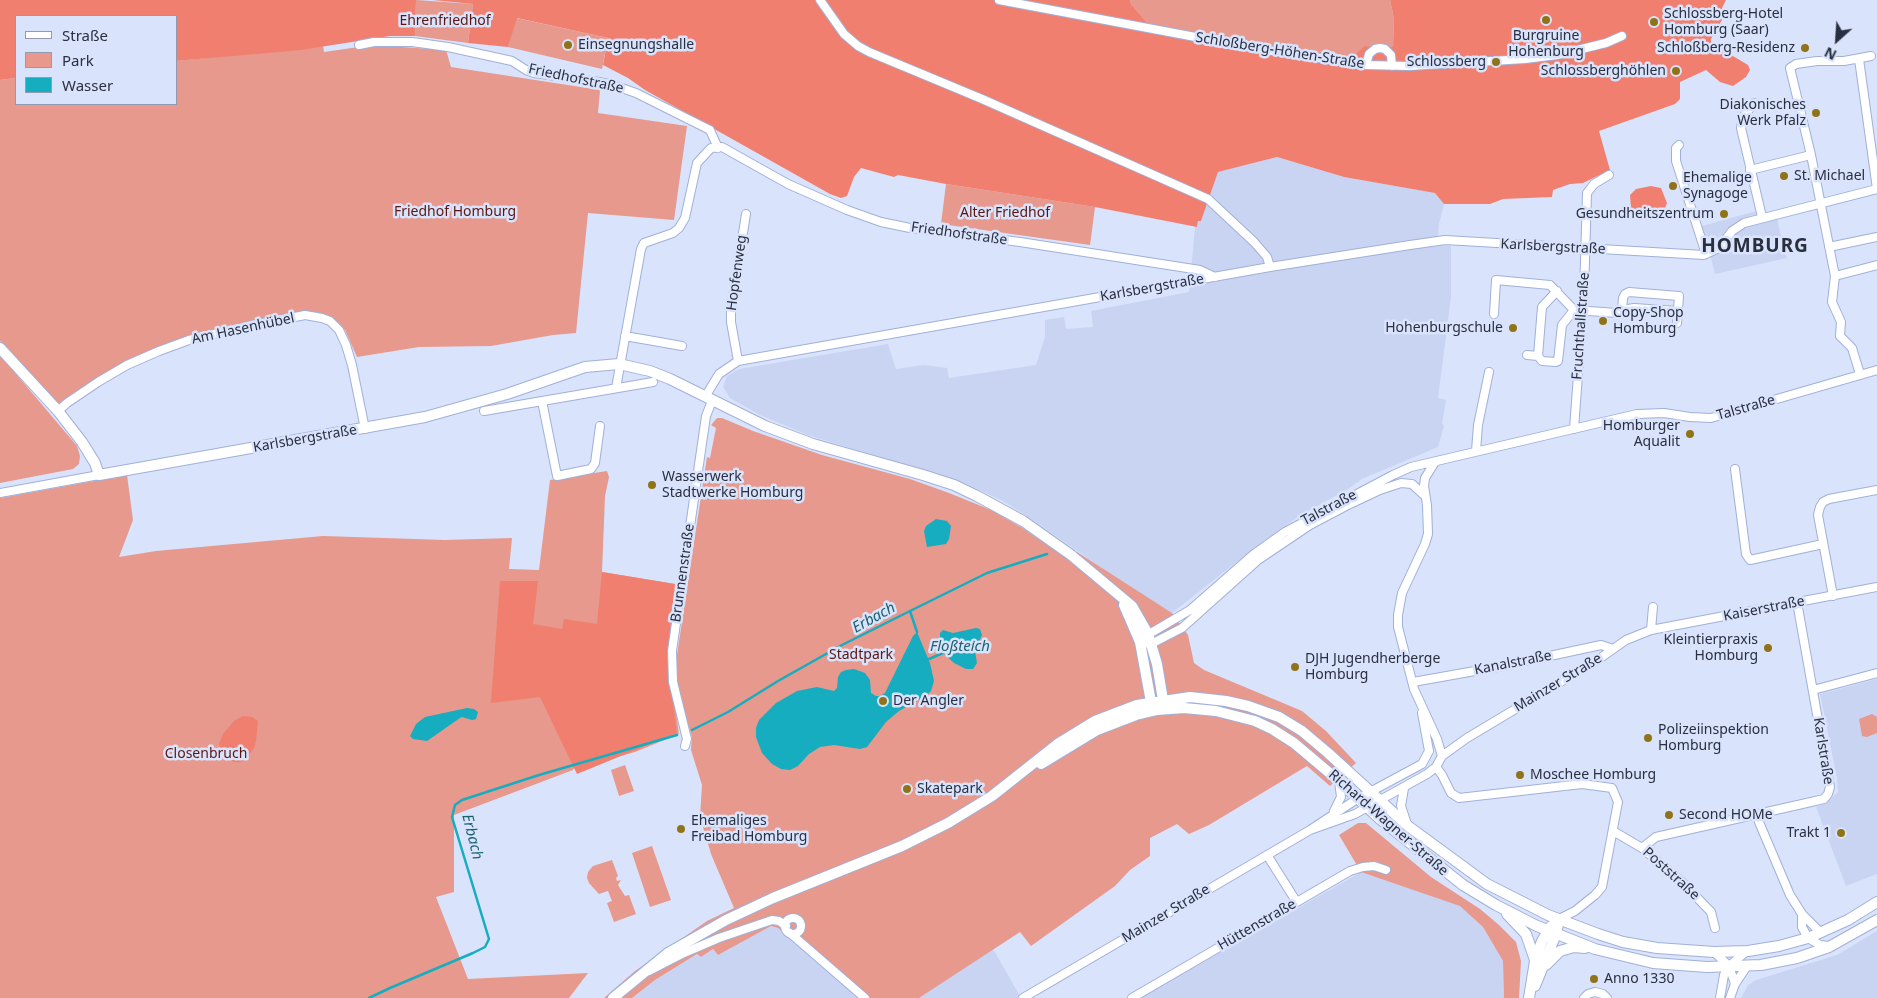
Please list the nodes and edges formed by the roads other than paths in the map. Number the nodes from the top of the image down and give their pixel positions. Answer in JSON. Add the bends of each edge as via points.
{"nodes":[{"id":1,"x":820,"y":0,"type":"edge"},
{"id":2,"x":999,"y":0,"type":"edge"},
{"id":3,"x":1622,"y":36,"type":"dead end"},
{"id":4,"x":358,"y":45,"type":"dead end"},
{"id":5,"x":1871,"y":56,"type":"dead end"},
{"id":6,"x":1859,"y":59,"type":"junction"},
{"id":7,"x":1366,"y":65,"type":"junction"},
{"id":8,"x":1392,"y":66,"type":"junction"},
{"id":9,"x":1754,"y":104,"type":"dead end"},
{"id":10,"x":1679,"y":145,"type":"dead end"},
{"id":11,"x":718,"y":148,"type":"junction"},
{"id":12,"x":1811,"y":155,"type":"junction"},
{"id":13,"x":1750,"y":170,"type":"junction"},
{"id":14,"x":1609,"y":175,"type":"dead end"},
{"id":15,"x":1877,"y":189,"type":"edge"},
{"id":16,"x":1820,"y":203,"type":"junction"},
{"id":17,"x":746,"y":214,"type":"dead end"},
{"id":18,"x":1762,"y":217,"type":"junction"},
{"id":19,"x":1877,"y":237,"type":"edge"},
{"id":20,"x":1829,"y":247,"type":"junction"},
{"id":21,"x":1585,"y":249,"type":"junction"},
{"id":22,"x":1708,"y":254,"type":"junction"},
{"id":23,"x":1877,"y":265,"type":"edge"},
{"id":24,"x":1270,"y":267,"type":"junction"},
{"id":25,"x":1835,"y":276,"type":"junction"},
{"id":26,"x":1215,"y":277,"type":"junction"},
{"id":27,"x":1557,"y":291,"type":"junction"},
{"id":28,"x":1574,"y":310,"type":"junction"},
{"id":29,"x":1622,"y":310,"type":"junction"},
{"id":30,"x":1583,"y":311,"type":"junction"},
{"id":31,"x":1678,"y":311,"type":"junction"},
{"id":32,"x":1494,"y":314,"type":"dead end"},
{"id":33,"x":1677,"y":323,"type":"dead end"},
{"id":34,"x":625,"y":336,"type":"junction"},
{"id":35,"x":682,"y":346,"type":"dead end"},
{"id":36,"x":0,"y":348,"type":"edge"},
{"id":37,"x":1527,"y":355,"type":"dead end"},
{"id":38,"x":1538,"y":356,"type":"junction"},
{"id":39,"x":738,"y":361,"type":"junction"},
{"id":40,"x":619,"y":364,"type":"junction"},
{"id":41,"x":1877,"y":370,"type":"edge"},
{"id":42,"x":1489,"y":372,"type":"dead end"},
{"id":43,"x":1860,"y":374,"type":"junction"},
{"id":44,"x":654,"y":382,"type":"dead end"},
{"id":45,"x":616,"y":388,"type":"junction"},
{"id":46,"x":508,"y":394,"type":"junction"},
{"id":47,"x":709,"y":399,"type":"junction"},
{"id":48,"x":542,"y":400,"type":"junction"},
{"id":49,"x":511,"y":406,"type":"junction"},
{"id":50,"x":58,"y":411,"type":"junction"},
{"id":51,"x":484,"y":411,"type":"dead end"},
{"id":52,"x":600,"y":426,"type":"dead end"},
{"id":53,"x":364,"y":429,"type":"junction"},
{"id":54,"x":1574,"y":429,"type":"junction"},
{"id":55,"x":1476,"y":451,"type":"junction"},
{"id":56,"x":1435,"y":462,"type":"junction"},
{"id":57,"x":1735,"y":469,"type":"dead end"},
{"id":58,"x":99,"y":475,"type":"junction"},
{"id":59,"x":1877,"y":490,"type":"edge"},
{"id":60,"x":0,"y":493,"type":"edge"},
{"id":61,"x":1424,"y":495,"type":"junction"},
{"id":62,"x":1823,"y":544,"type":"junction"},
{"id":63,"x":1877,"y":586,"type":"edge"},
{"id":64,"x":1833,"y":596,"type":"junction"},
{"id":65,"x":1798,"y":602,"type":"junction"},
{"id":66,"x":1653,"y":607,"type":"dead end"},
{"id":67,"x":1651,"y":630,"type":"junction"},
{"id":68,"x":1147,"y":640,"type":"junction"},
{"id":69,"x":1613,"y":649,"type":"junction"},
{"id":70,"x":1154,"y":668,"type":"junction"},
{"id":71,"x":1877,"y":673,"type":"edge"},
{"id":72,"x":1413,"y":682,"type":"junction"},
{"id":73,"x":1813,"y":690,"type":"junction"},
{"id":74,"x":1163,"y":700,"type":"junction"},
{"id":75,"x":1154,"y":706,"type":"junction"},
{"id":76,"x":1421,"y":707,"type":"junction"},
{"id":77,"x":1467,"y":738,"type":"junction"},
{"id":78,"x":685,"y":746,"type":"dead end"},
{"id":79,"x":1440,"y":748,"type":"junction"},
{"id":80,"x":1429,"y":751,"type":"junction"},
{"id":81,"x":1442,"y":756,"type":"junction"},
{"id":82,"x":1436,"y":767,"type":"junction"},
{"id":83,"x":1339,"y":781,"type":"junction"},
{"id":84,"x":1404,"y":788,"type":"junction"},
{"id":85,"x":1371,"y":791,"type":"junction"},
{"id":86,"x":1357,"y":799,"type":"junction"},
{"id":87,"x":1381,"y":801,"type":"junction"},
{"id":88,"x":1368,"y":808,"type":"junction"},
{"id":89,"x":1756,"y":815,"type":"junction"},
{"id":90,"x":1330,"y":816,"type":"junction"},
{"id":91,"x":1408,"y":826,"type":"junction"},
{"id":92,"x":1310,"y":830,"type":"junction"},
{"id":93,"x":1613,"y":831,"type":"junction"},
{"id":94,"x":1642,"y":848,"type":"junction"},
{"id":95,"x":1268,"y":855,"type":"junction"},
{"id":96,"x":1386,"y":870,"type":"dead end"},
{"id":97,"x":1296,"y":901,"type":"junction"},
{"id":98,"x":1877,"y":902,"type":"edge"},
{"id":99,"x":1496,"y":905,"type":"junction"},
{"id":100,"x":1802,"y":914,"type":"junction"},
{"id":101,"x":1559,"y":919,"type":"junction"},
{"id":102,"x":1877,"y":920,"type":"edge"},
{"id":103,"x":801,"y":925,"type":"junction"},
{"id":104,"x":1715,"y":928,"type":"dead end"},
{"id":105,"x":788,"y":930,"type":"junction"},
{"id":106,"x":1551,"y":932,"type":"junction"},
{"id":107,"x":1821,"y":933,"type":"junction"},
{"id":108,"x":1808,"y":938,"type":"junction"},
{"id":109,"x":1830,"y":947,"type":"junction"},
{"id":110,"x":1595,"y":949,"type":"junction"},
{"id":111,"x":1747,"y":951,"type":"junction"},
{"id":112,"x":1714,"y":952,"type":"junction"},
{"id":113,"x":824,"y":961,"type":"junction"},
{"id":114,"x":1535,"y":961,"type":"junction"},
{"id":115,"x":1729,"y":966,"type":"junction"},
{"id":116,"x":1748,"y":966,"type":"junction"},
{"id":117,"x":1707,"y":967,"type":"junction"},
{"id":118,"x":640,"y":975,"type":"junction"},
{"id":119,"x":1538,"y":979,"type":"junction"},
{"id":120,"x":1735,"y":984,"type":"junction"},
{"id":121,"x":1722,"y":986,"type":"junction"},
{"id":122,"x":613,"y":998,"type":"edge"},
{"id":123,"x":866,"y":998,"type":"edge"},
{"id":124,"x":1023,"y":998,"type":"edge"},
{"id":125,"x":1132,"y":998,"type":"edge"},
{"id":126,"x":1529,"y":998,"type":"edge"},
{"id":127,"x":1584,"y":998,"type":"edge"},
{"id":128,"x":1607,"y":998,"type":"edge"},
{"id":129,"x":1720,"y":998,"type":"edge"},
{"id":130,"x":1730,"y":998,"type":"edge"}],
"edges":[{"from":1,"to":24,"type":"street","via":[[844,34],[869,52],[1208,199],[1254,242],[1267,257]]},
{"from":2,"to":7,"type":"street","name":"Schloßberg-Höhen-Straße","via":[[1254,48]]},
{"from":3,"to":8,"type":"street","name":"Schloßberg-Höhen-Straße","via":[[1557,55]]},
{"from":4,"to":11,"type":"street","name":"Friedhofstraße","via":[[412,42],[448,47],[512,61],[534,73],[613,86],[636,93],[710,130]]},
{"from":5,"to":6,"type":"street"},
{"from":6,"to":12,"type":"street","via":[[1817,61],[1790,68]]},
{"from":6,"to":15,"type":"street"},
{"from":7,"to":8,"type":"street","name":"Schloßberg-Höhen-Straße"},
{"from":7,"to":8,"type":"street","via":[[1369,54],[1380,48],[1391,55]]},
{"from":9,"to":13,"type":"street","via":[[1740,124]]},
{"from":10,"to":22,"type":"street","via":[[1676,161]]},
{"from":11,"to":26,"type":"street","name":"Friedhofstraße","via":[[722,147],[805,191],[881,222],[1200,270]]},
{"from":11,"to":34,"type":"street","via":[[711,148],[697,163],[679,228],[644,243],[640,249]]},
{"from":12,"to":13,"type":"street"},
{"from":12,"to":16,"type":"street"},
{"from":13,"to":18,"type":"street"},
{"from":14,"to":21,"type":"street","name":"Fruchthallstraße","via":[[1594,184],[1587,193]]},
{"from":15,"to":16,"type":"street"},
{"from":16,"to":18,"type":"street"},
{"from":16,"to":20,"type":"street"},
{"from":17,"to":39,"type":"street","name":"Hopfenweg","via":[[731,309]]},
{"from":18,"to":22,"type":"street","via":[[1736,227],[1719,248]]},
{"from":19,"to":20,"type":"street"},
{"from":20,"to":25,"type":"street"},
{"from":21,"to":22,"type":"street","name":"Karlsbergstraße"},
{"from":21,"to":24,"type":"street","name":"Karlsbergstraße","via":[[1445,240]]},
{"from":21,"to":30,"type":"street","name":"Fruchthallstraße"},
{"from":23,"to":25,"type":"street"},
{"from":24,"to":26,"type":"street","name":"Karlsbergstraße"},
{"from":25,"to":43,"type":"street","via":[[1832,302],[1841,322],[1840,336],[1852,348]]},
{"from":26,"to":39,"type":"street","name":"Karlsbergstraße"},
{"from":27,"to":28,"type":"street"},
{"from":27,"to":32,"type":"street","via":[[1545,284],[1496,280]]},
{"from":27,"to":38,"type":"street","via":[[1542,307]]},
{"from":28,"to":30,"type":"street"},
{"from":28,"to":38,"type":"street","via":[[1562,325],[1558,361],[1542,361]]},
{"from":29,"to":30,"type":"street","via":[[1617,313]]},
{"from":29,"to":31,"type":"street"},
{"from":29,"to":31,"type":"street","via":[[1623,298],[1629,292],[1679,296]]},
{"from":30,"to":54,"type":"street","name":"Fruchthallstraße"},
{"from":31,"to":33,"type":"street"},
{"from":34,"to":35,"type":"street"},
{"from":34,"to":40,"type":"street"},
{"from":36,"to":50,"type":"main road"},
{"from":37,"to":38,"type":"street"},
{"from":39,"to":47,"type":"street","name":"Karlsbergstraße","via":[[719,374]]},
{"from":40,"to":45,"type":"street"},
{"from":40,"to":46,"type":"main road","name":"Karlsbergstraße","via":[[585,367]]},
{"from":40,"to":47,"type":"main road","name":"Karlsbergstraße","via":[[650,371]]},
{"from":41,"to":43,"type":"street","name":"Talstraße"},
{"from":42,"to":55,"type":"street"},
{"from":43,"to":54,"type":"street","name":"Talstraße","via":[[1711,418],[1654,412]]},
{"from":44,"to":45,"type":"street"},
{"from":45,"to":48,"type":"street"},
{"from":46,"to":49,"type":"street"},
{"from":46,"to":53,"type":"main road","name":"Karlsbergstraße","via":[[443,413]]},
{"from":47,"to":68,"type":"main road","via":[[787,435],[954,485],[998,506],[1072,555],[1117,593]]},
{"from":47,"to":78,"type":"street","name":"Brunnenstraße","via":[[672,651],[673,682],[687,739]]},
{"from":48,"to":49,"type":"street"},
{"from":48,"to":52,"type":"street","via":[[557,476],[591,469],[595,464]]},
{"from":49,"to":51,"type":"street"},
{"from":50,"to":53,"type":"street","name":"Am Hasenhübel","via":[[98,382],[159,351],[189,340],[305,316],[330,321],[339,330],[352,365]]},
{"from":50,"to":58,"type":"main road","via":[[82,442]]},
{"from":53,"to":58,"type":"main road","name":"Karlsbergstraße"},
{"from":54,"to":55,"type":"street","name":"Talstraße"},
{"from":55,"to":56,"type":"street","name":"Talstraße"},
{"from":56,"to":61,"type":"street","via":[[1425,478]]},
{"from":56,"to":68,"type":"street","name":"Talstraße","via":[[1393,475],[1285,532],[1254,554],[1190,610]]},
{"from":57,"to":62,"type":"street","via":[[1746,554],[1750,560]]},
{"from":58,"to":60,"type":"street"},
{"from":59,"to":62,"type":"street","via":[[1823,502],[1818,515]]},
{"from":61,"to":68,"type":"street","name":"Talstraße","via":[[1412,484],[1401,483],[1310,525],[1258,560],[1182,628]]},
{"from":61,"to":72,"type":"street","via":[[1428,534],[1398,609],[1398,627]]},
{"from":62,"to":64,"type":"street"},
{"from":63,"to":64,"type":"street","name":"Kaiserstraße"},
{"from":64,"to":65,"type":"street","name":"Kaiserstraße"},
{"from":65,"to":67,"type":"street","name":"Kaiserstraße"},
{"from":65,"to":73,"type":"street","name":"Karlstraße"},
{"from":66,"to":67,"type":"street"},
{"from":67,"to":69,"type":"street","name":"Mainzer Straße"},
{"from":68,"to":70,"type":"main road"},
{"from":69,"to":72,"type":"street","name":"Kanalstraße","via":[[1600,645]]},
{"from":69,"to":77,"type":"street","name":"Mainzer Straße"},
{"from":70,"to":74,"type":"main road"},
{"from":70,"to":75,"type":"main road","via":[[1148,678]]},
{"from":71,"to":73,"type":"street"},
{"from":72,"to":76,"type":"street"},
{"from":73,"to":89,"type":"street","name":"Karlstraße","via":[[1830,787],[1828,794],[1824,799]]},
{"from":74,"to":75,"type":"main road"},
{"from":74,"to":85,"type":"main road","name":"Richard-Wagner-Straße","via":[[1190,697],[1226,701],[1279,717],[1302,731]]},
{"from":75,"to":83,"type":"main road","name":"Richard-Wagner-Straße","via":[[1199,708],[1255,721],[1294,743]]},
{"from":75,"to":118,"type":"main road","name":"Richard-Wagner-Straße","via":[[1097,730],[948,823],[902,846],[753,907],[683,943]]},
{"from":76,"to":79,"type":"street"},
{"from":76,"to":80,"type":"street"},
{"from":77,"to":79,"type":"street","name":"Mainzer Straße"},
{"from":77,"to":81,"type":"street","name":"Mainzer Straße"},
{"from":79,"to":80,"type":"street","name":"Mainzer Straße"},
{"from":79,"to":81,"type":"street"},
{"from":80,"to":81,"type":"street"},
{"from":80,"to":85,"type":"street","name":"Mainzer Straße","via":[[1422,764]]},
{"from":81,"to":82,"type":"street","name":"Mainzer Straße"},
{"from":82,"to":84,"type":"street","name":"Mainzer Straße"},
{"from":82,"to":93,"type":"street","via":[[1451,793],[1459,798],[1590,784],[1612,788],[1618,802]]},
{"from":83,"to":86,"type":"main road","name":"Richard-Wagner-Straße"},
{"from":83,"to":90,"type":"street","name":"Mainzer Straße","via":[[1341,797]]},
{"from":84,"to":87,"type":"street","name":"Mainzer Straße"},
{"from":84,"to":91,"type":"street","via":[[1401,806]]},
{"from":85,"to":86,"type":"street","name":"Mainzer Straße"},
{"from":85,"to":87,"type":"main road","name":"Richard-Wagner-Straße"},
{"from":86,"to":88,"type":"main road","name":"Richard-Wagner-Straße"},
{"from":86,"to":90,"type":"street","name":"Mainzer Straße"},
{"from":87,"to":88,"type":"street","name":"Mainzer Straße"},
{"from":87,"to":91,"type":"main road","name":"Richard-Wagner-Straße"},
{"from":88,"to":92,"type":"street","name":"Mainzer Straße"},
{"from":88,"to":99,"type":"main road","name":"Richard-Wagner-Straße","via":[[1443,870]]},
{"from":89,"to":94,"type":"street","name":"Karlstraße","via":[[1656,837]]},
{"from":89,"to":100,"type":"street","via":[[1790,895]]},
{"from":90,"to":92,"type":"street","name":"Mainzer Straße"},
{"from":91,"to":101,"type":"main road","name":"Richard-Wagner-Straße","via":[[1488,884]]},
{"from":92,"to":95,"type":"street","name":"Mainzer Straße"},
{"from":93,"to":94,"type":"street","name":"Poststraße"},
{"from":93,"to":101,"type":"street","via":[[1602,887],[1573,912]]},
{"from":94,"to":104,"type":"street","name":"Poststraße","via":[[1703,903],[1714,918]]},
{"from":95,"to":97,"type":"street"},
{"from":95,"to":124,"type":"street","name":"Mainzer Straße"},
{"from":96,"to":97,"type":"street","name":"Hüttenstraße","via":[[1374,866],[1350,871]]},
{"from":97,"to":125,"type":"street","name":"Hüttenstraße"},
{"from":98,"to":107,"type":"main road","name":"Richard-Wagner-Straße"},
{"from":99,"to":106,"type":"main road","name":"Richard-Wagner-Straße"},
{"from":99,"to":114,"type":"main road","via":[[1526,934]]},
{"from":100,"to":107,"type":"street"},
{"from":100,"to":108,"type":"street","via":[[1802,927]]},
{"from":101,"to":106,"type":"main road"},
{"from":101,"to":112,"type":"main road","name":"Richard-Wagner-Straße","via":[[1624,942]]},
{"from":102,"to":109,"type":"main road","name":"Richard-Wagner-Straße"},
{"from":103,"to":105,"type":"street","via":[[798,932]]},
{"from":103,"to":105,"type":"street","via":[[793,918],[787,921]]},
{"from":103,"to":113,"type":"street","via":[[804,937]]},
{"from":105,"to":113,"type":"street"},
{"from":105,"to":118,"type":"street","via":[[772,920],[719,938]]},
{"from":106,"to":110,"type":"main road","name":"Richard-Wagner-Straße"},
{"from":106,"to":114,"type":"main road"},
{"from":106,"to":119,"type":"main road"},
{"from":107,"to":108,"type":"main road","name":"Richard-Wagner-Straße"},
{"from":108,"to":109,"type":"street"},
{"from":108,"to":111,"type":"main road","name":"Richard-Wagner-Straße"},
{"from":109,"to":116,"type":"main road","name":"Richard-Wagner-Straße","via":[[1797,958]]},
{"from":110,"to":117,"type":"main road","name":"Richard-Wagner-Straße","via":[[1653,963]]},
{"from":110,"to":119,"type":"main road","via":[[1574,947],[1560,951],[1550,959]]},
{"from":111,"to":112,"type":"main road","name":"Richard-Wagner-Straße"},
{"from":111,"to":115,"type":"street"},
{"from":112,"to":115,"type":"street"},
{"from":113,"to":123,"type":"street"},
{"from":114,"to":126,"type":"main road"},
{"from":115,"to":116,"type":"main road","name":"Richard-Wagner-Straße"},
{"from":115,"to":117,"type":"main road","name":"Richard-Wagner-Straße"},
{"from":115,"to":120,"type":"street"},
{"from":115,"to":121,"type":"street"},
{"from":116,"to":120,"type":"street"},
{"from":117,"to":121,"type":"street","via":[[1718,975]]},
{"from":118,"to":122,"type":"main road","name":"Richard-Wagner-Straße"},
{"from":119,"to":126,"type":"main road"},
{"from":120,"to":130,"type":"street"},
{"from":121,"to":129,"type":"street"},
{"from":127,"to":128,"type":"street","via":[[1595,992]]}]}
